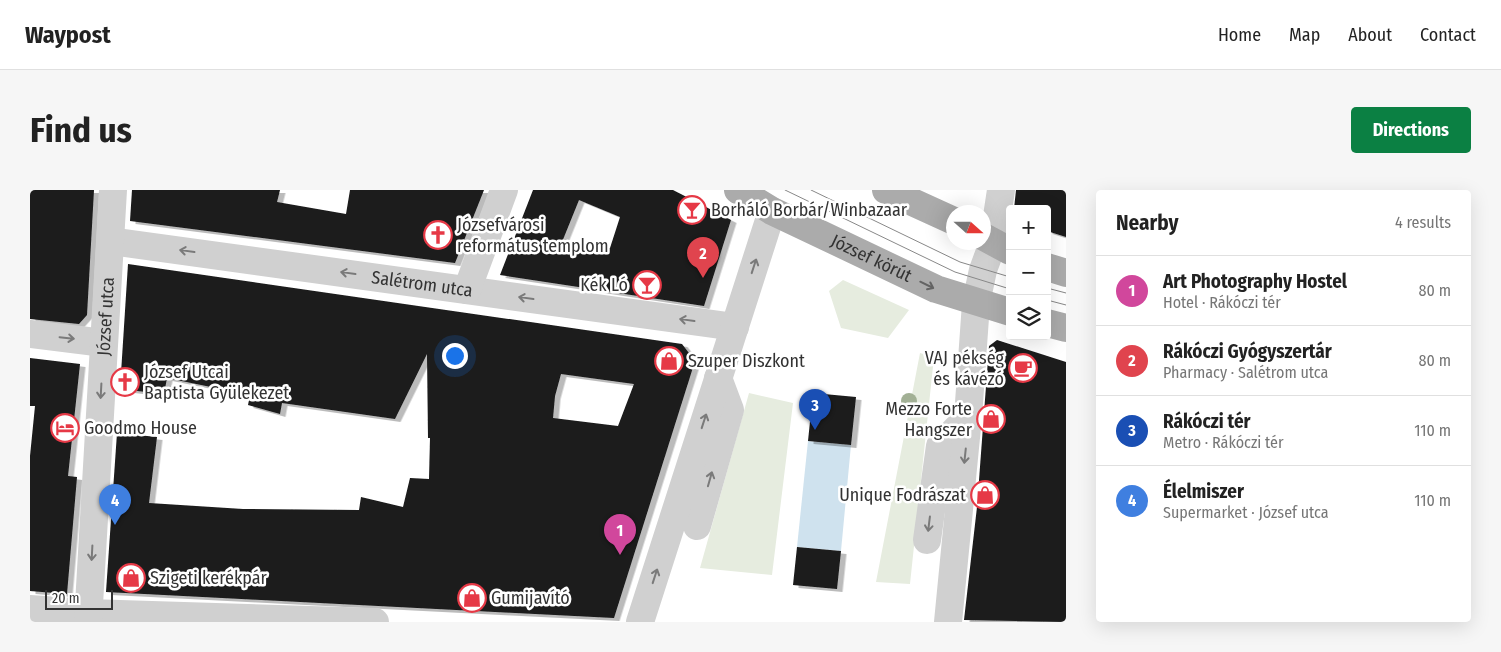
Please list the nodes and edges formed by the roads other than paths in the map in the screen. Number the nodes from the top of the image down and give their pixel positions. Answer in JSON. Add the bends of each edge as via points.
{"nodes":[{"id":1,"x":113,"y":190,"type":"edge"},
{"id":2,"x":504,"y":190,"type":"edge"},
{"id":3,"x":738,"y":190,"type":"edge"},
{"id":4,"x":886,"y":190,"type":"edge"},
{"id":5,"x":1001,"y":190,"type":"edge"},
{"id":6,"x":772,"y":211,"type":"junction"},
{"id":7,"x":946,"y":217,"type":"edge"},
{"id":8,"x":110,"y":240,"type":"junction"},
{"id":9,"x":995,"y":244,"type":"edge"},
{"id":10,"x":1051,"y":268,"type":"edge"},
{"id":11,"x":1066,"y":273,"type":"edge"},
{"id":12,"x":466,"y":290,"type":"junction"},
{"id":13,"x":976,"y":303,"type":"junction"},
{"id":14,"x":1006,"y":311,"type":"edge"},
{"id":15,"x":1051,"y":324,"type":"edge"},
{"id":16,"x":735,"y":327,"type":"junction"},
{"id":17,"x":1066,"y":328,"type":"edge"},
{"id":18,"x":30,"y":334,"type":"edge"},
{"id":19,"x":104,"y":343,"type":"junction"},
{"id":20,"x":718,"y":378,"type":"junction"},
{"id":21,"x":968,"y":418,"type":"junction"},
{"id":22,"x":697,"y":526,"type":"dead end"},
{"id":23,"x":927,"y":540,"type":"dead end"},
{"id":24,"x":30,"y":609,"type":"edge"},
{"id":25,"x":88,"y":618,"type":"edge"},
{"id":26,"x":375,"y":622,"type":"edge"},
{"id":27,"x":640,"y":622,"type":"edge"},
{"id":28,"x":948,"y":622,"type":"edge"}],
"edges":[{"from":1,"to":8,"type":"street","name":"József utca"},
{"from":2,"to":12,"type":"street"},
{"from":3,"to":6,"type":"main road","name":"József körút"},
{"from":4,"to":7,"type":"main road"},
{"from":5,"to":9,"type":"street"},
{"from":6,"to":13,"type":"main road","name":"József körút","one_way":true,"via":[[936,289]]},
{"from":16,"to":6,"type":"street","one_way":true},
{"from":12,"to":8,"type":"street","name":"Salétrom utca","one_way":true},
{"from":8,"to":19,"type":"street","name":"József utca"},
{"from":9,"to":13,"type":"street","via":[[983,270]]},
{"from":10,"to":11,"type":"main road"},
{"from":16,"to":12,"type":"street","name":"Salétrom utca","one_way":true},
{"from":13,"to":14,"type":"main road","name":"József körút"},
{"from":13,"to":21,"type":"street"},
{"from":15,"to":17,"type":"main road"},
{"from":16,"to":20,"type":"street"},
{"from":18,"to":19,"type":"street","one_way":true},
{"from":19,"to":25,"type":"street","name":"József utca","one_way":true},
{"from":22,"to":20,"type":"street","one_way":true,"via":[[730,410]]},
{"from":27,"to":20,"type":"street","one_way":true},
{"from":21,"to":23,"type":"street","one_way":true,"via":[[940,446]]},
{"from":21,"to":28,"type":"street","one_way":true},
{"from":24,"to":25,"type":"street"},
{"from":25,"to":26,"type":"street"}]}
